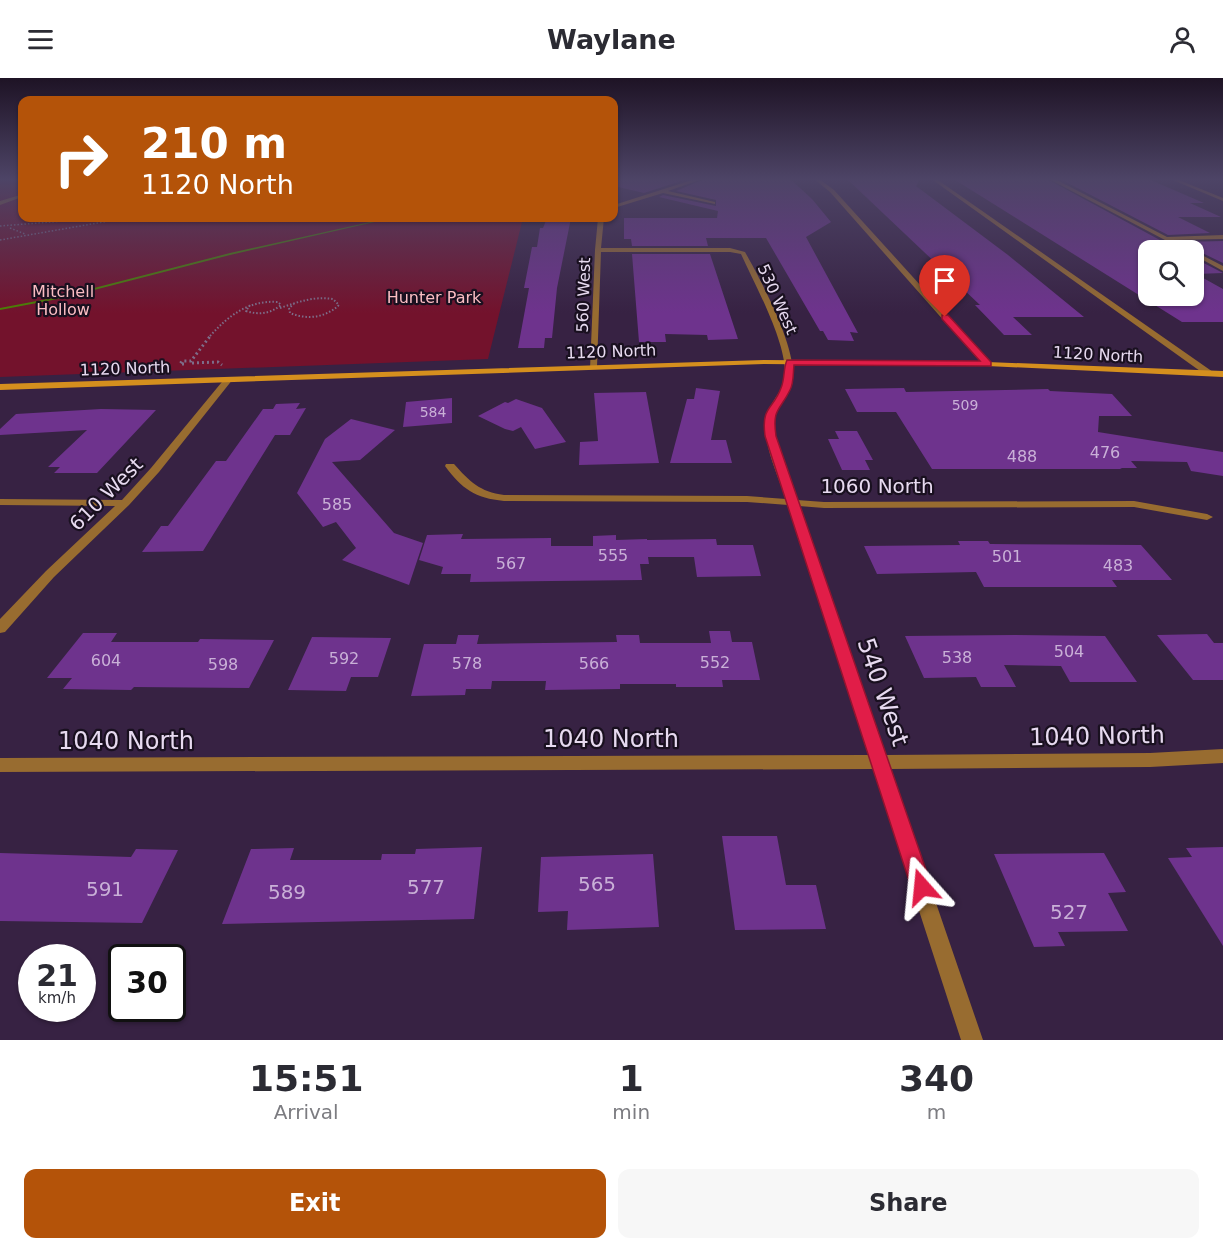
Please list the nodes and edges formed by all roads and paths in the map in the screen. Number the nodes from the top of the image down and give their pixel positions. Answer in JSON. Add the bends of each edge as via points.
{"nodes":[{"id":1,"x":40,"y":223,"type":"edge"},
{"id":2,"x":97,"y":223,"type":"edge"},
{"id":3,"x":600,"y":223,"type":"edge"},
{"id":4,"x":861,"y":223,"type":"edge"},
{"id":5,"x":996,"y":223,"type":"edge"},
{"id":6,"x":1136,"y":223,"type":"edge"},
{"id":7,"x":0,"y":226,"type":"edge"},
{"id":8,"x":26,"y":235,"type":"junction"},
{"id":9,"x":1163,"y":237,"type":"junction"},
{"id":10,"x":1223,"y":237,"type":"edge"},
{"id":11,"x":0,"y":240,"type":"edge"},
{"id":12,"x":1169,"y":240,"type":"edge"},
{"id":13,"x":598,"y":250,"type":"junction"},
{"id":14,"x":1204,"y":259,"type":"edge"},
{"id":15,"x":1223,"y":269,"type":"edge"},
{"id":16,"x":294,"y":304,"type":"junction"},
{"id":17,"x":250,"y":305,"type":"junction"},
{"id":18,"x":276,"y":309,"type":"junction"},
{"id":19,"x":790,"y":362,"type":"junction"},
{"id":20,"x":987,"y":364,"type":"junction"},
{"id":21,"x":222,"y":366,"type":"dead end"},
{"id":22,"x":593,"y":367,"type":"junction"},
{"id":23,"x":1210,"y":374,"type":"junction"},
{"id":24,"x":1223,"y":374,"type":"edge"},
{"id":25,"x":229,"y":379,"type":"junction"},
{"id":26,"x":0,"y":387,"type":"edge"},
{"id":27,"x":450,"y":466,"type":"dead end"},
{"id":28,"x":0,"y":502,"type":"edge"},
{"id":29,"x":792,"y":502,"type":"junction"},
{"id":30,"x":125,"y":503,"type":"junction"},
{"id":31,"x":1208,"y":517,"type":"dead end"},
{"id":32,"x":0,"y":628,"type":"edge"},
{"id":33,"x":1223,"y":756,"type":"edge"},
{"id":34,"x":880,"y":762,"type":"junction"},
{"id":35,"x":0,"y":765,"type":"edge"},
{"id":36,"x":972,"y":1040,"type":"edge"}],
"edges":[{"from":1,"to":7,"type":"path"},
{"from":2,"to":8,"type":"path"},
{"from":3,"to":13,"type":"street","name":"560 West"},
{"from":4,"to":20,"type":"street"},
{"from":5,"to":23,"type":"street"},
{"from":6,"to":9,"type":"street"},
{"from":7,"to":8,"type":"path"},
{"from":8,"to":11,"type":"path"},
{"from":9,"to":10,"type":"street"},
{"from":9,"to":12,"type":"street"},
{"from":13,"to":19,"type":"street","name":"530 West","via":[[743,253]]},
{"from":13,"to":22,"type":"street","name":"560 West"},
{"from":14,"to":15,"type":"street"},
{"from":16,"to":16,"type":"path","via":[[324,298],[339,305],[324,314],[303,316],[290,313]]},
{"from":16,"to":18,"type":"path"},
{"from":17,"to":18,"type":"path","via":[[274,301],[280,304]]},
{"from":17,"to":18,"type":"path","via":[[245,309],[250,313]]},
{"from":17,"to":21,"type":"path","via":[[240,309],[209,338],[191,361],[180,364],[218,362]]},
{"from":19,"to":20,"type":"street","name":"1120 North"},
{"from":19,"to":22,"type":"street","name":"1120 North"},
{"from":19,"to":29,"type":"street","name":"540 West","via":[[786,389],[768,420]]},
{"from":20,"to":23,"type":"street","name":"1120 North"},
{"from":22,"to":25,"type":"street","name":"1120 North"},
{"from":23,"to":24,"type":"street","name":"1120 North"},
{"from":25,"to":26,"type":"street","name":"1120 North"},
{"from":25,"to":30,"type":"street","name":"610 West"},
{"from":27,"to":29,"type":"street","name":"1060 North","via":[[470,490],[489,497]]},
{"from":28,"to":30,"type":"street"},
{"from":29,"to":31,"type":"street","name":"1060 North","via":[[1134,504]]},
{"from":29,"to":34,"type":"street","name":"540 West"},
{"from":30,"to":32,"type":"street","name":"610 West"},
{"from":33,"to":34,"type":"street","name":"1040 North"},
{"from":34,"to":35,"type":"street","name":"1040 North"},
{"from":34,"to":36,"type":"street","name":"540 West"}]}
